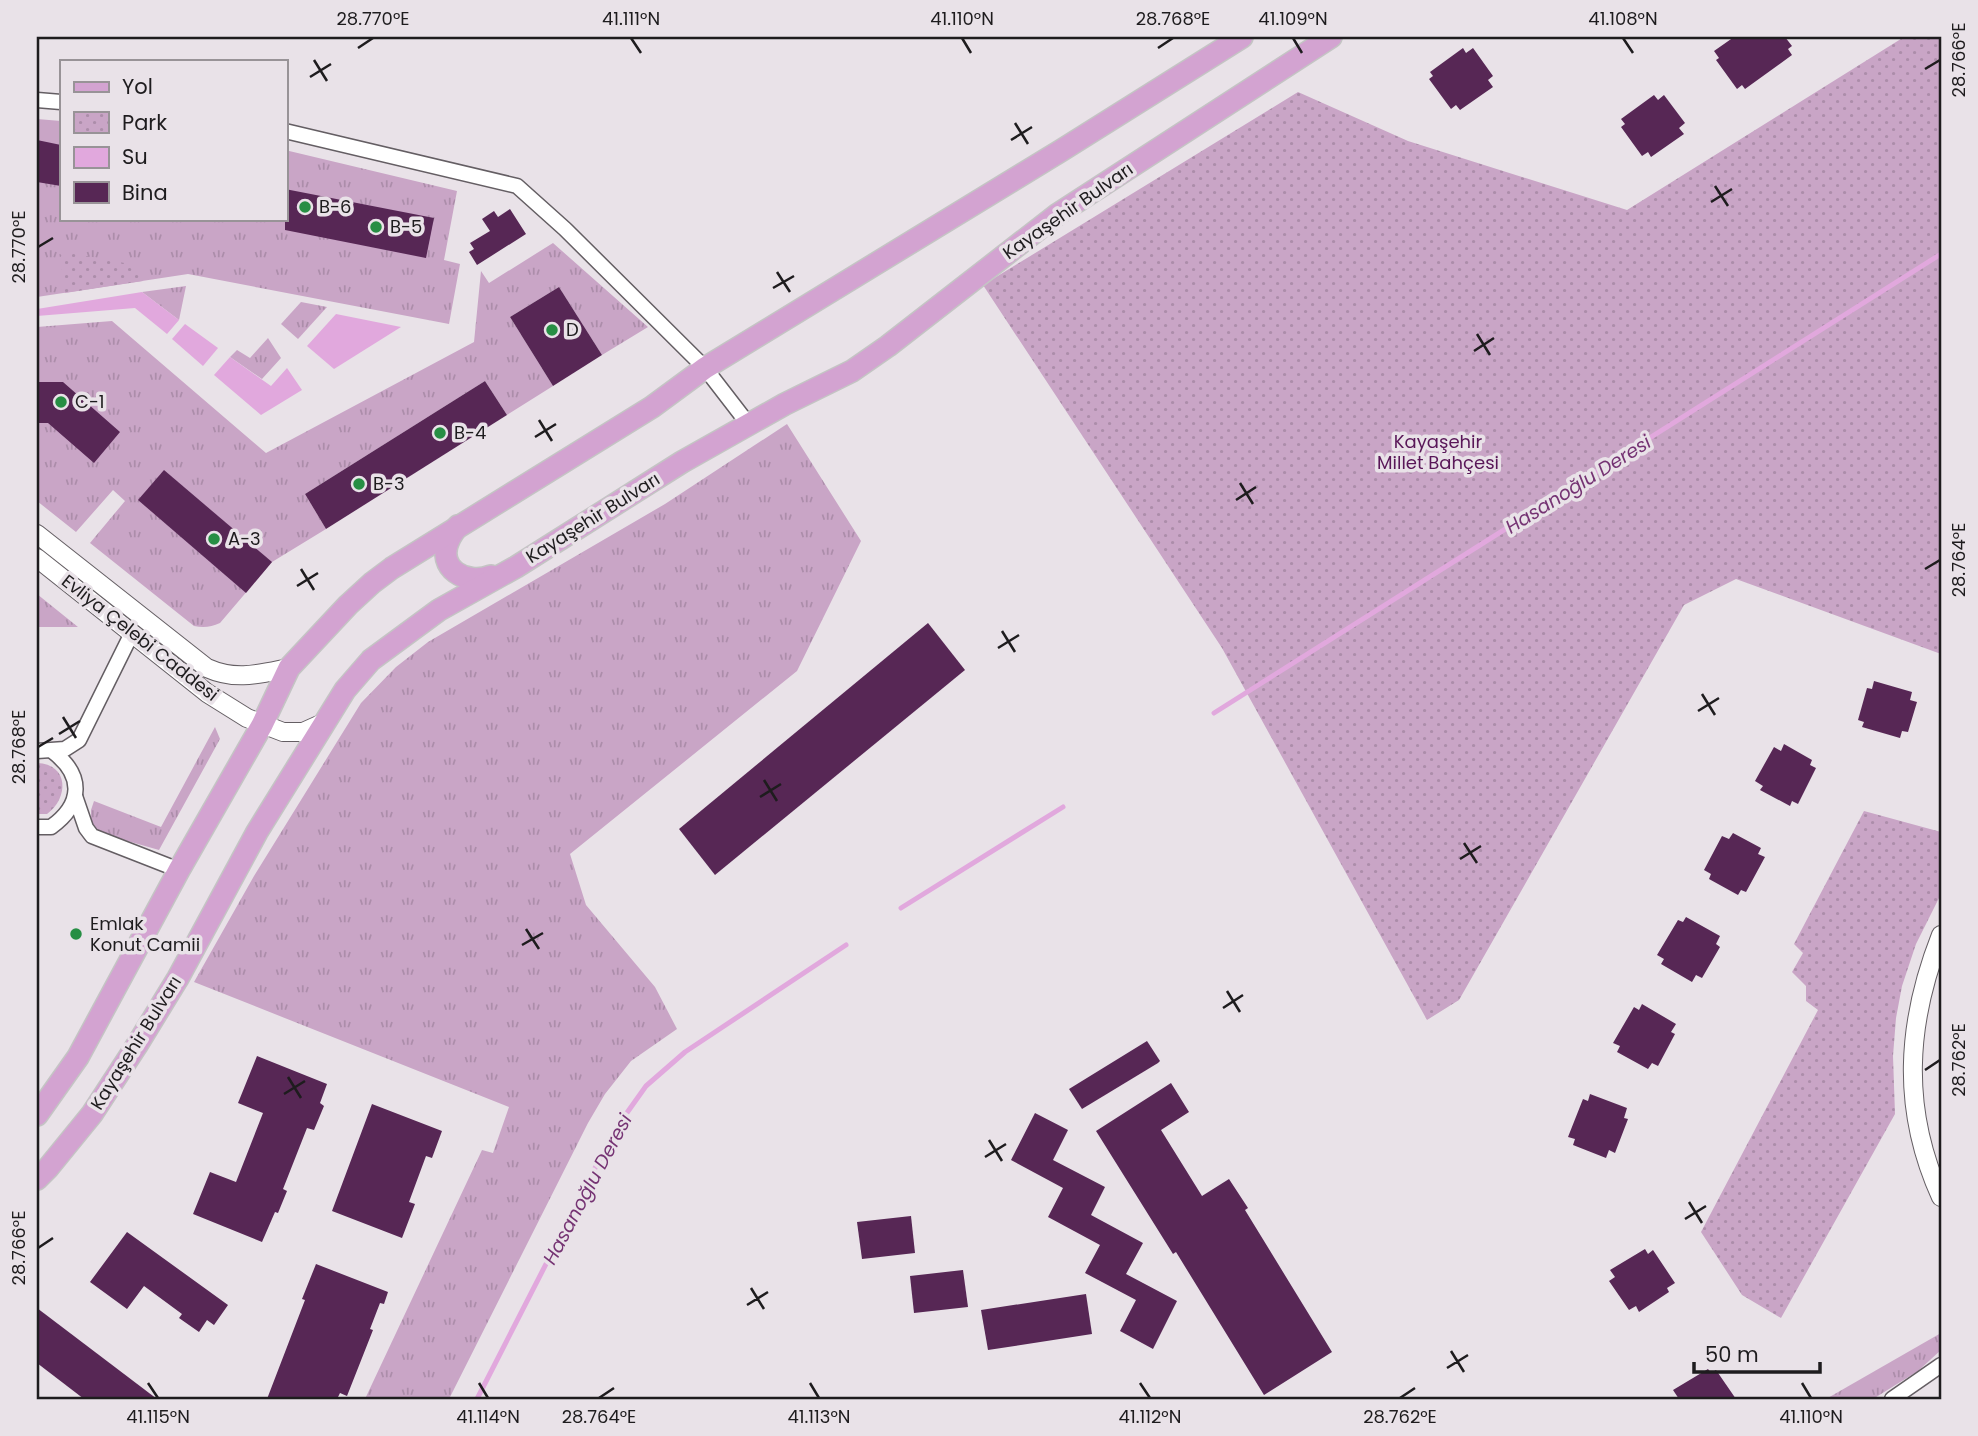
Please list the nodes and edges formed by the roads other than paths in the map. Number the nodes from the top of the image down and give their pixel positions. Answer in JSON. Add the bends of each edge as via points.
{"nodes":[{"id":1,"x":1242,"y":37,"type":"edge"},
{"id":2,"x":1331,"y":37,"type":"edge"},
{"id":3,"x":37,"y":100,"type":"edge"},
{"id":4,"x":60,"y":102,"type":"edge"},
{"id":5,"x":287,"y":131,"type":"edge"},
{"id":6,"x":705,"y":368,"type":"junction"},
{"id":7,"x":749,"y":425,"type":"junction"},
{"id":8,"x":460,"y":524,"type":"junction"},
{"id":9,"x":37,"y":534,"type":"edge"},
{"id":10,"x":37,"y":558,"type":"edge"},
{"id":11,"x":516,"y":567,"type":"junction"},
{"id":12,"x":132,"y":633,"type":"junction"},
{"id":13,"x":289,"y":668,"type":"junction"},
{"id":14,"x":323,"y":723,"type":"junction"},
{"id":15,"x":262,"y":725,"type":"junction"},
{"id":16,"x":44,"y":751,"type":"edge"},
{"id":17,"x":75,"y":796,"type":"junction"},
{"id":18,"x":37,"y":827,"type":"edge"},
{"id":19,"x":179,"y":870,"type":"junction"},
{"id":20,"x":1941,"y":935,"type":"edge"},
{"id":21,"x":37,"y":1115,"type":"edge"},
{"id":22,"x":37,"y":1179,"type":"edge"},
{"id":23,"x":1941,"y":1197,"type":"edge"},
{"id":24,"x":1941,"y":1365,"type":"edge"},
{"id":25,"x":1892,"y":1399,"type":"edge"}],
"edges":[{"from":1,"to":6,"type":"main road"},
{"from":2,"to":7,"type":"main road","name":"Kayaşehir Bulvarı","via":[[1058,214],[852,371]]},
{"from":3,"to":4,"type":"street"},
{"from":5,"to":6,"type":"street","via":[[516,186]]},
{"from":6,"to":7,"type":"street"},
{"from":6,"to":8,"type":"main road","via":[[652,407]]},
{"from":7,"to":11,"type":"main road","name":"Kayaşehir Bulvarı"},
{"from":8,"to":11,"type":"main road","via":[[448,541],[448,563],[456,574],[476,581]]},
{"from":8,"to":13,"type":"main road","via":[[372,583]]},
{"from":9,"to":13,"type":"street","name":"Evliya Çelebi Caddesi","via":[[207,668],[242,677]]},
{"from":10,"to":12,"type":"street","name":"Evliya Çelebi Caddesi"},
{"from":11,"to":14,"type":"main road","name":"Kayaşehir Bulvarı","via":[[395,640],[371,660]]},
{"from":12,"to":15,"type":"street","name":"Evliya Çelebi Caddesi","via":[[207,693]]},
{"from":12,"to":16,"type":"street","via":[[84,733],[73,746]]},
{"from":13,"to":15,"type":"main road"},
{"from":14,"to":15,"type":"street","name":"Evliya Çelebi Caddesi","via":[[303,732]]},
{"from":14,"to":22,"type":"main road","name":"Kayaşehir Bulvarı","via":[[137,1045],[92,1114]]},
{"from":15,"to":19,"type":"main road"},
{"from":16,"to":17,"type":"street","via":[[70,768]]},
{"from":17,"to":18,"type":"street","via":[[62,819],[51,827]]},
{"from":17,"to":19,"type":"street","via":[[92,836]]},
{"from":19,"to":21,"type":"main road","via":[[78,1057]]},
{"from":20,"to":23,"type":"street","via":[[1928,967],[1914,1029],[1912,1077],[1923,1149]]},
{"from":24,"to":25,"type":"street"}]}
